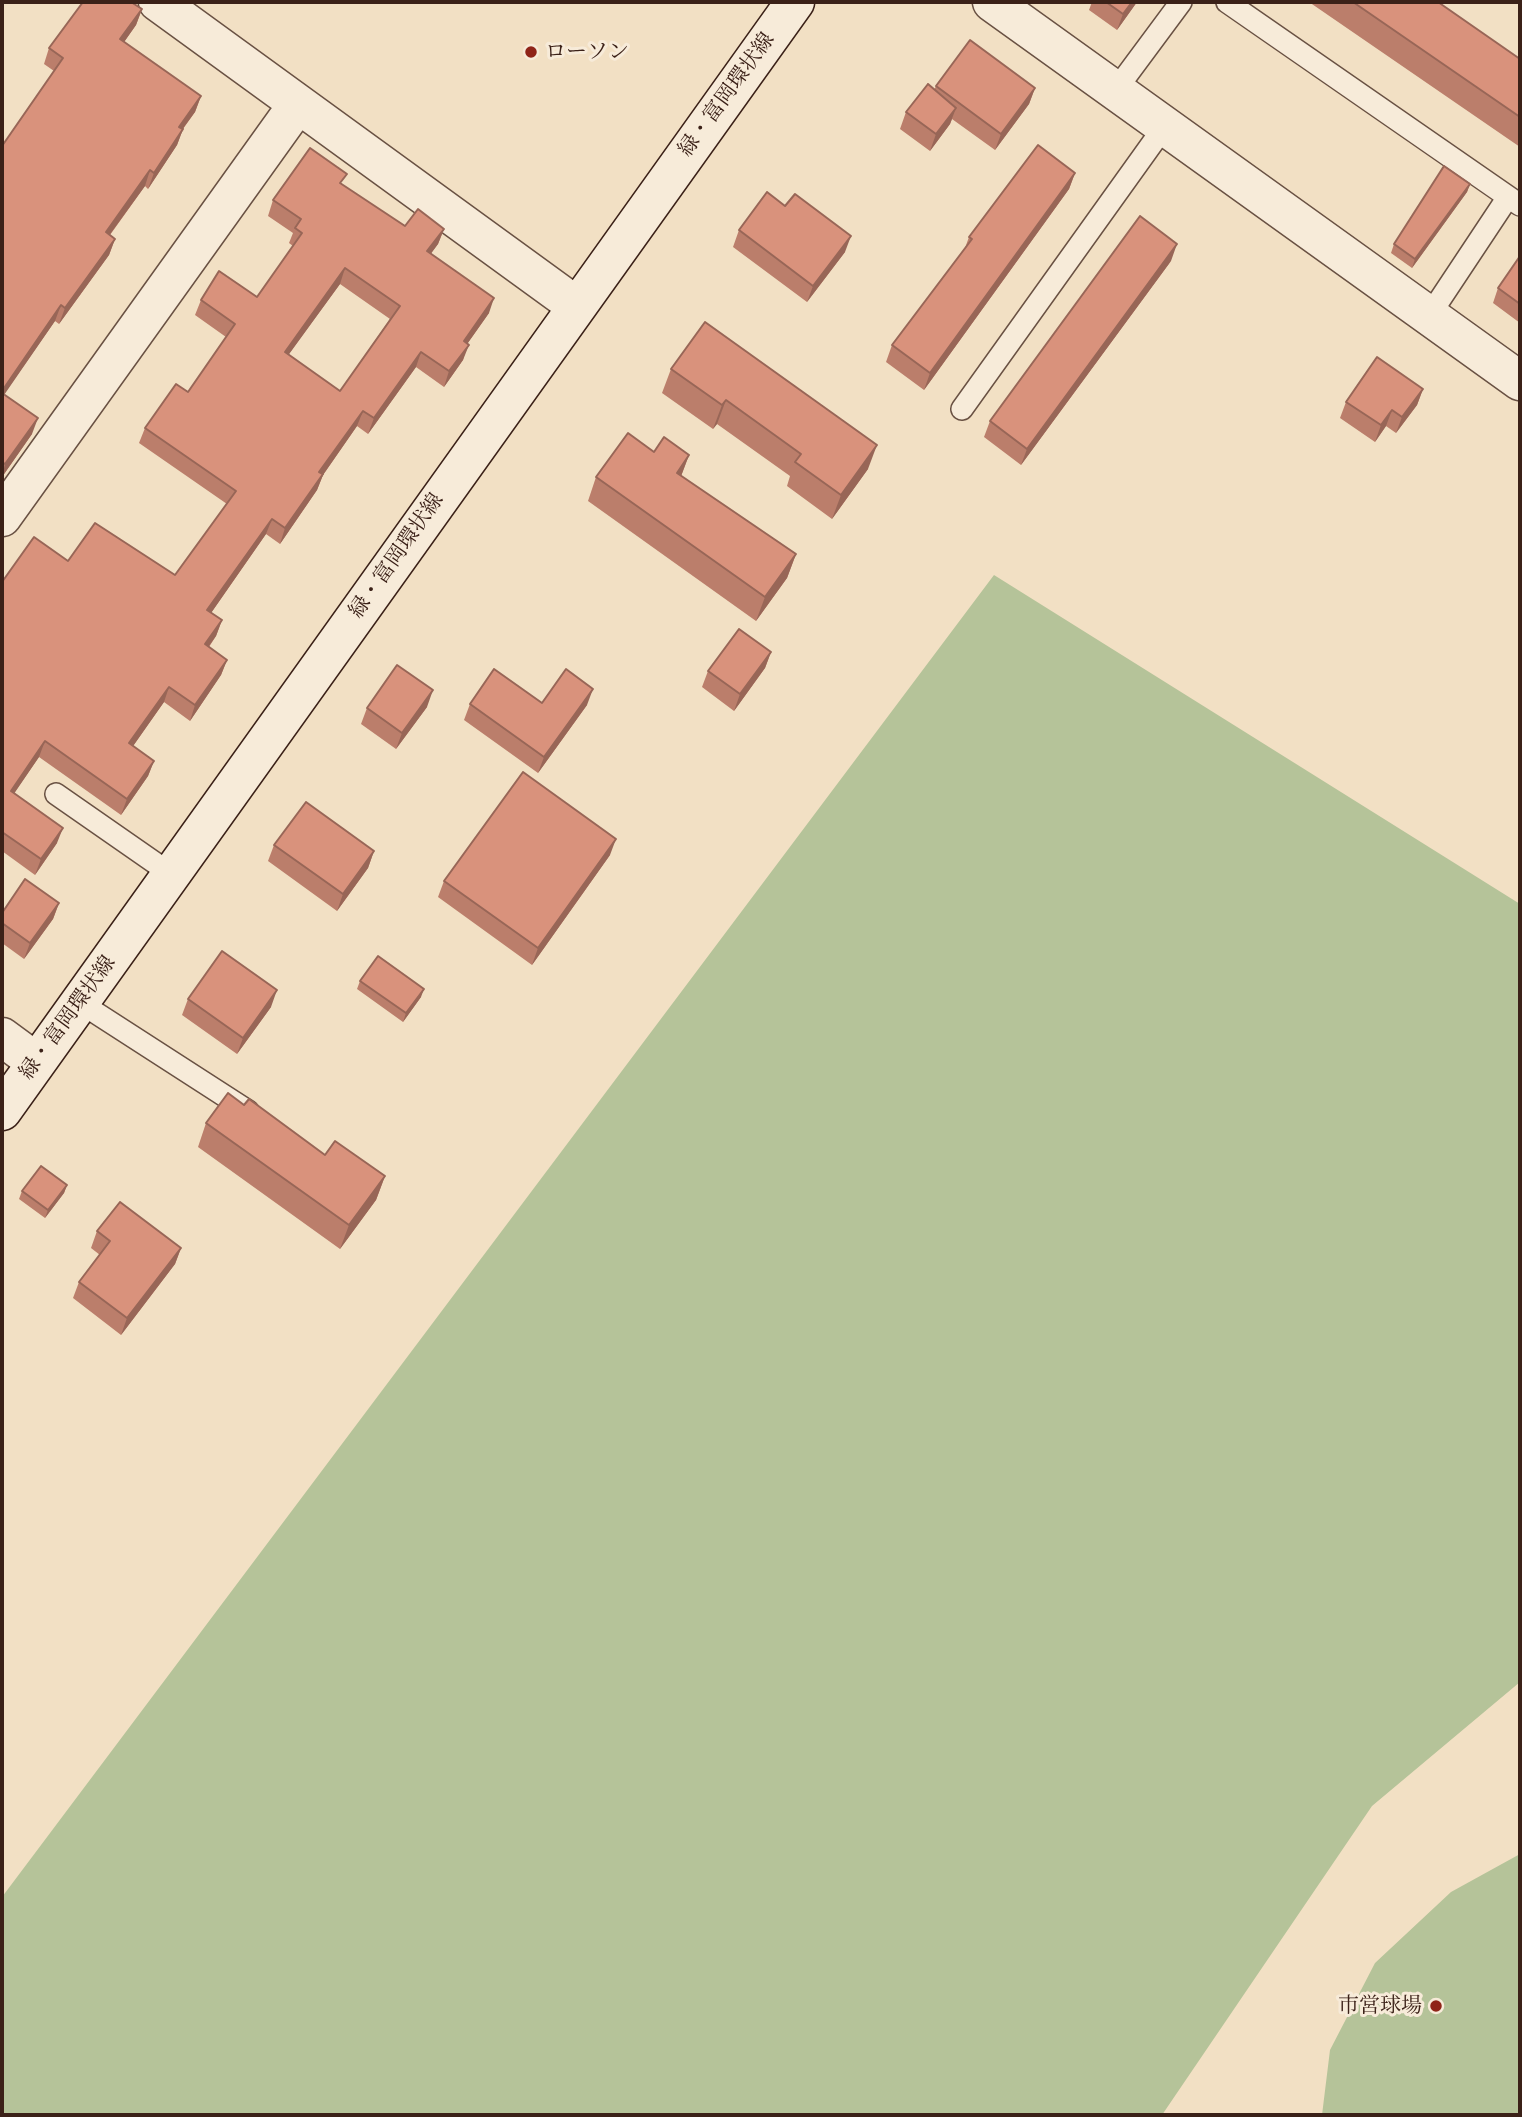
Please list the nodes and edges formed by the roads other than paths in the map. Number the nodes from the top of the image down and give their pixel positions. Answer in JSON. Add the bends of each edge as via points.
{"nodes":[{"id":1,"x":158,"y":2,"type":"edge"},
{"id":2,"x":795,"y":2,"type":"edge"},
{"id":3,"x":1181,"y":2,"type":"edge"},
{"id":4,"x":1227,"y":2,"type":"edge"},
{"id":5,"x":1017,"y":9,"type":"edge"},
{"id":6,"x":1115,"y":91,"type":"junction"},
{"id":7,"x":298,"y":104,"type":"junction"},
{"id":8,"x":1164,"y":127,"type":"junction"},
{"id":9,"x":1514,"y":201,"type":"edge"},
{"id":10,"x":575,"y":305,"type":"junction"},
{"id":11,"x":1429,"y":316,"type":"junction"},
{"id":12,"x":1520,"y":381,"type":"edge"},
{"id":13,"x":962,"y":409,"type":"dead end"},
{"id":14,"x":2,"y":517,"type":"edge"},
{"id":15,"x":56,"y":794,"type":"dead end"},
{"id":16,"x":171,"y":874,"type":"junction"},
{"id":17,"x":79,"y":1002,"type":"junction"},
{"id":18,"x":2,"y":1037,"type":"edge"},
{"id":19,"x":36,"y":1062,"type":"junction"},
{"id":20,"x":2,"y":1111,"type":"edge"},
{"id":21,"x":263,"y":1121,"type":"edge"}],
"edges":[{"from":1,"to":7,"type":"street"},
{"from":2,"to":10,"type":"street","name":"緑・富岡環状線"},
{"from":3,"to":6,"type":"lane"},
{"from":4,"to":9,"type":"lane"},
{"from":5,"to":6,"type":"street"},
{"from":6,"to":8,"type":"street"},
{"from":7,"to":10,"type":"street"},
{"from":7,"to":14,"type":"street"},
{"from":8,"to":11,"type":"street"},
{"from":8,"to":13,"type":"lane"},
{"from":9,"to":11,"type":"lane"},
{"from":10,"to":16,"type":"street","name":"緑・富岡環状線"},
{"from":11,"to":12,"type":"street"},
{"from":15,"to":16,"type":"lane"},
{"from":16,"to":17,"type":"street","name":"緑・富岡環状線"},
{"from":17,"to":19,"type":"street","name":"緑・富岡環状線"},
{"from":17,"to":21,"type":"lane"},
{"from":18,"to":19,"type":"street"},
{"from":19,"to":20,"type":"street","name":"緑・富岡環状線"}]}
